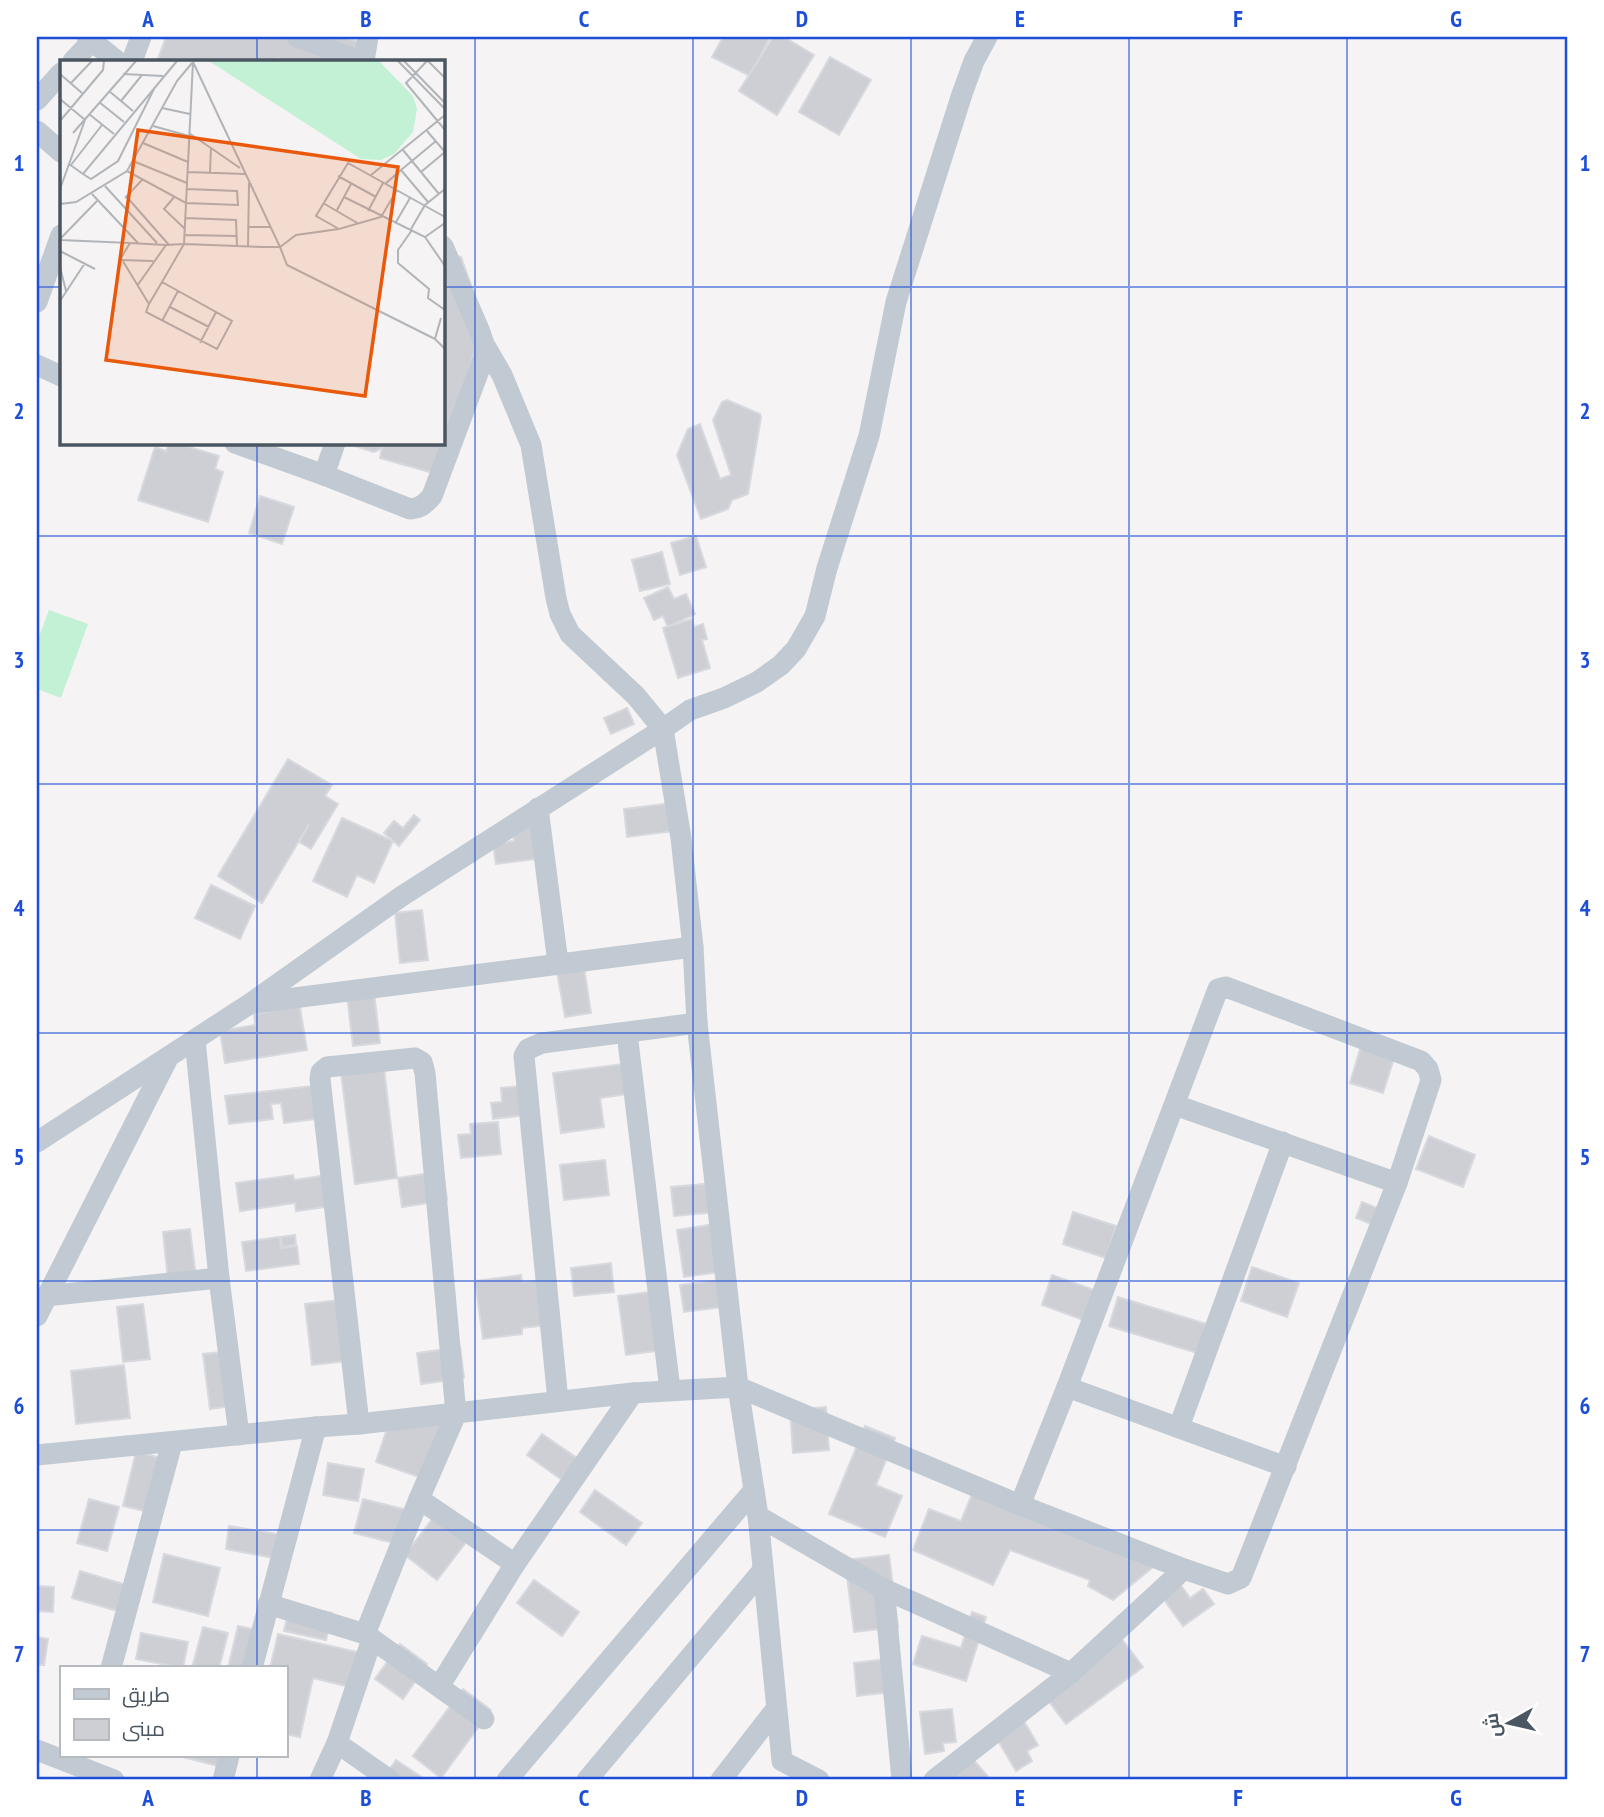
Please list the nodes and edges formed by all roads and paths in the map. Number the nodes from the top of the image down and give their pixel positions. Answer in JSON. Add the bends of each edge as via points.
{"nodes":[{"id":1,"x":141,"y":37,"type":"edge"},
{"id":2,"x":297,"y":37,"type":"edge"},
{"id":3,"x":368,"y":37,"type":"edge"},
{"id":4,"x":987,"y":37,"type":"edge"},
{"id":5,"x":89,"y":39,"type":"edge"},
{"id":6,"x":74,"y":60,"type":"edge"},
{"id":7,"x":116,"y":60,"type":"edge"},
{"id":8,"x":132,"y":60,"type":"edge"},
{"id":9,"x":359,"y":60,"type":"edge"},
{"id":10,"x":362,"y":60,"type":"edge"},
{"id":11,"x":60,"y":75,"type":"edge"},
{"id":12,"x":37,"y":100,"type":"edge"},
{"id":13,"x":37,"y":131,"type":"edge"},
{"id":14,"x":60,"y":151,"type":"edge"},
{"id":15,"x":60,"y":238,"type":"edge"},
{"id":16,"x":444,"y":248,"type":"edge"},
{"id":17,"x":37,"y":302,"type":"edge"},
{"id":18,"x":484,"y":344,"type":"junction"},
{"id":19,"x":37,"y":365,"type":"edge"},
{"id":20,"x":60,"y":376,"type":"edge"},
{"id":21,"x":237,"y":444,"type":"edge"},
{"id":22,"x":335,"y":444,"type":"edge"},
{"id":23,"x":324,"y":475,"type":"junction"},
{"id":24,"x":663,"y":729,"type":"junction"},
{"id":25,"x":538,"y":808,"type":"junction"},
{"id":26,"x":693,"y":947,"type":"junction"},
{"id":27,"x":558,"y":963,"type":"junction"},
{"id":28,"x":251,"y":1003,"type":"junction"},
{"id":29,"x":697,"y":1023,"type":"junction"},
{"id":30,"x":627,"y":1033,"type":"junction"},
{"id":31,"x":195,"y":1040,"type":"junction"},
{"id":32,"x":168,"y":1058,"type":"junction"},
{"id":33,"x":1175,"y":1105,"type":"junction"},
{"id":34,"x":37,"y":1142,"type":"edge"},
{"id":35,"x":1283,"y":1142,"type":"junction"},
{"id":36,"x":1396,"y":1183,"type":"junction"},
{"id":37,"x":219,"y":1278,"type":"junction"},
{"id":38,"x":41,"y":1306,"type":"edge"},
{"id":39,"x":738,"y":1387,"type":"junction"},
{"id":40,"x":1067,"y":1387,"type":"junction"},
{"id":41,"x":670,"y":1390,"type":"junction"},
{"id":42,"x":633,"y":1393,"type":"junction"},
{"id":43,"x":558,"y":1401,"type":"junction"},
{"id":44,"x":456,"y":1414,"type":"junction"},
{"id":45,"x":359,"y":1424,"type":"junction"},
{"id":46,"x":316,"y":1427,"type":"junction"},
{"id":47,"x":1179,"y":1427,"type":"junction"},
{"id":48,"x":239,"y":1435,"type":"junction"},
{"id":49,"x":172,"y":1443,"type":"junction"},
{"id":50,"x":37,"y":1455,"type":"edge"},
{"id":51,"x":1286,"y":1466,"type":"junction"},
{"id":52,"x":754,"y":1490,"type":"junction"},
{"id":53,"x":419,"y":1499,"type":"junction"},
{"id":54,"x":1020,"y":1505,"type":"junction"},
{"id":55,"x":758,"y":1516,"type":"junction"},
{"id":56,"x":515,"y":1564,"type":"junction"},
{"id":57,"x":1184,"y":1569,"type":"junction"},
{"id":58,"x":763,"y":1570,"type":"junction"},
{"id":59,"x":884,"y":1589,"type":"junction"},
{"id":60,"x":268,"y":1604,"type":"junction"},
{"id":61,"x":369,"y":1637,"type":"junction"},
{"id":62,"x":112,"y":1666,"type":"edge"},
{"id":63,"x":252,"y":1666,"type":"edge"},
{"id":64,"x":1071,"y":1673,"type":"junction"},
{"id":65,"x":440,"y":1685,"type":"junction"},
{"id":66,"x":776,"y":1709,"type":"junction"},
{"id":67,"x":484,"y":1719,"type":"dead end"},
{"id":68,"x":337,"y":1743,"type":"junction"},
{"id":69,"x":37,"y":1749,"type":"edge"},
{"id":70,"x":60,"y":1755,"type":"edge"},
{"id":71,"x":228,"y":1758,"type":"edge"},
{"id":72,"x":86,"y":1762,"type":"edge"},
{"id":73,"x":782,"y":1771,"type":"edge"},
{"id":74,"x":114,"y":1780,"type":"edge"},
{"id":75,"x":223,"y":1780,"type":"edge"},
{"id":76,"x":320,"y":1780,"type":"edge"},
{"id":77,"x":390,"y":1780,"type":"edge"},
{"id":78,"x":507,"y":1780,"type":"edge"},
{"id":79,"x":587,"y":1780,"type":"edge"},
{"id":80,"x":721,"y":1780,"type":"edge"},
{"id":81,"x":819,"y":1780,"type":"edge"},
{"id":82,"x":902,"y":1780,"type":"edge"},
{"id":83,"x":934,"y":1780,"type":"edge"}],
"edges":[{"from":1,"to":8,"type":"street"},
{"from":2,"to":9,"type":"street"},
{"from":3,"to":10,"type":"street"},
{"from":4,"to":24,"type":"street","via":[[966,83],[896,302],[869,436],[815,616],[781,665],[735,693],[690,710]]},
{"from":5,"to":6,"type":"street"},
{"from":5,"to":7,"type":"street"},
{"from":11,"to":12,"type":"street"},
{"from":13,"to":14,"type":"street"},
{"from":15,"to":17,"type":"street"},
{"from":16,"to":18,"type":"street"},
{"from":18,"to":23,"type":"street","via":[[482,366],[426,503],[410,509]]},
{"from":18,"to":24,"type":"street","via":[[531,445],[564,625]]},
{"from":19,"to":20,"type":"street"},
{"from":21,"to":23,"type":"street"},
{"from":22,"to":23,"type":"street"},
{"from":24,"to":25,"type":"street"},
{"from":24,"to":26,"type":"street"},
{"from":25,"to":27,"type":"street"},
{"from":25,"to":28,"type":"street","via":[[402,896]]},
{"from":26,"to":27,"type":"street"},
{"from":26,"to":29,"type":"street"},
{"from":27,"to":28,"type":"street"},
{"from":28,"to":31,"type":"street"},
{"from":29,"to":30,"type":"street"},
{"from":29,"to":39,"type":"street"},
{"from":30,"to":41,"type":"street"},
{"from":30,"to":43,"type":"street","via":[[542,1043],[524,1056]]},
{"from":31,"to":32,"type":"street"},
{"from":31,"to":37,"type":"street"},
{"from":32,"to":34,"type":"street"},
{"from":32,"to":38,"type":"street"},
{"from":33,"to":35,"type":"street"},
{"from":33,"to":36,"type":"street","via":[[1217,989],[1226,987],[1421,1061],[1428,1069],[1431,1080]]},
{"from":33,"to":40,"type":"street"},
{"from":35,"to":36,"type":"street"},
{"from":35,"to":47,"type":"street"},
{"from":36,"to":51,"type":"street"},
{"from":37,"to":38,"type":"street"},
{"from":37,"to":48,"type":"street"},
{"from":39,"to":41,"type":"street"},
{"from":39,"to":52,"type":"street"},
{"from":39,"to":54,"type":"street"},
{"from":40,"to":47,"type":"street"},
{"from":40,"to":54,"type":"street"},
{"from":41,"to":42,"type":"street"},
{"from":42,"to":43,"type":"street"},
{"from":42,"to":56,"type":"street"},
{"from":43,"to":44,"type":"street"},
{"from":44,"to":45,"type":"street"},
{"from":44,"to":45,"type":"street","via":[[424,1065],[415,1058],[369,1061],[327,1067],[320,1079]]},
{"from":44,"to":53,"type":"street"},
{"from":45,"to":46,"type":"street"},
{"from":46,"to":48,"type":"street"},
{"from":46,"to":60,"type":"street"},
{"from":47,"to":51,"type":"street"},
{"from":48,"to":49,"type":"street"},
{"from":49,"to":50,"type":"street"},
{"from":49,"to":62,"type":"street"},
{"from":51,"to":57,"type":"street","via":[[1241,1578],[1228,1584]]},
{"from":52,"to":55,"type":"street"},
{"from":52,"to":78,"type":"street"},
{"from":53,"to":56,"type":"street"},
{"from":53,"to":61,"type":"street"},
{"from":54,"to":57,"type":"street"},
{"from":55,"to":58,"type":"street"},
{"from":55,"to":59,"type":"street"},
{"from":56,"to":65,"type":"street"},
{"from":57,"to":64,"type":"street"},
{"from":58,"to":66,"type":"street"},
{"from":58,"to":79,"type":"street"},
{"from":59,"to":64,"type":"street"},
{"from":59,"to":82,"type":"street"},
{"from":60,"to":61,"type":"street"},
{"from":60,"to":63,"type":"street"},
{"from":61,"to":65,"type":"street"},
{"from":61,"to":68,"type":"street"},
{"from":64,"to":83,"type":"street"},
{"from":65,"to":67,"type":"street"},
{"from":66,"to":73,"type":"street"},
{"from":66,"to":80,"type":"street"},
{"from":68,"to":76,"type":"street"},
{"from":68,"to":77,"type":"street"},
{"from":69,"to":70,"type":"street"},
{"from":71,"to":75,"type":"street"},
{"from":72,"to":74,"type":"street"},
{"from":73,"to":81,"type":"street"}]}
